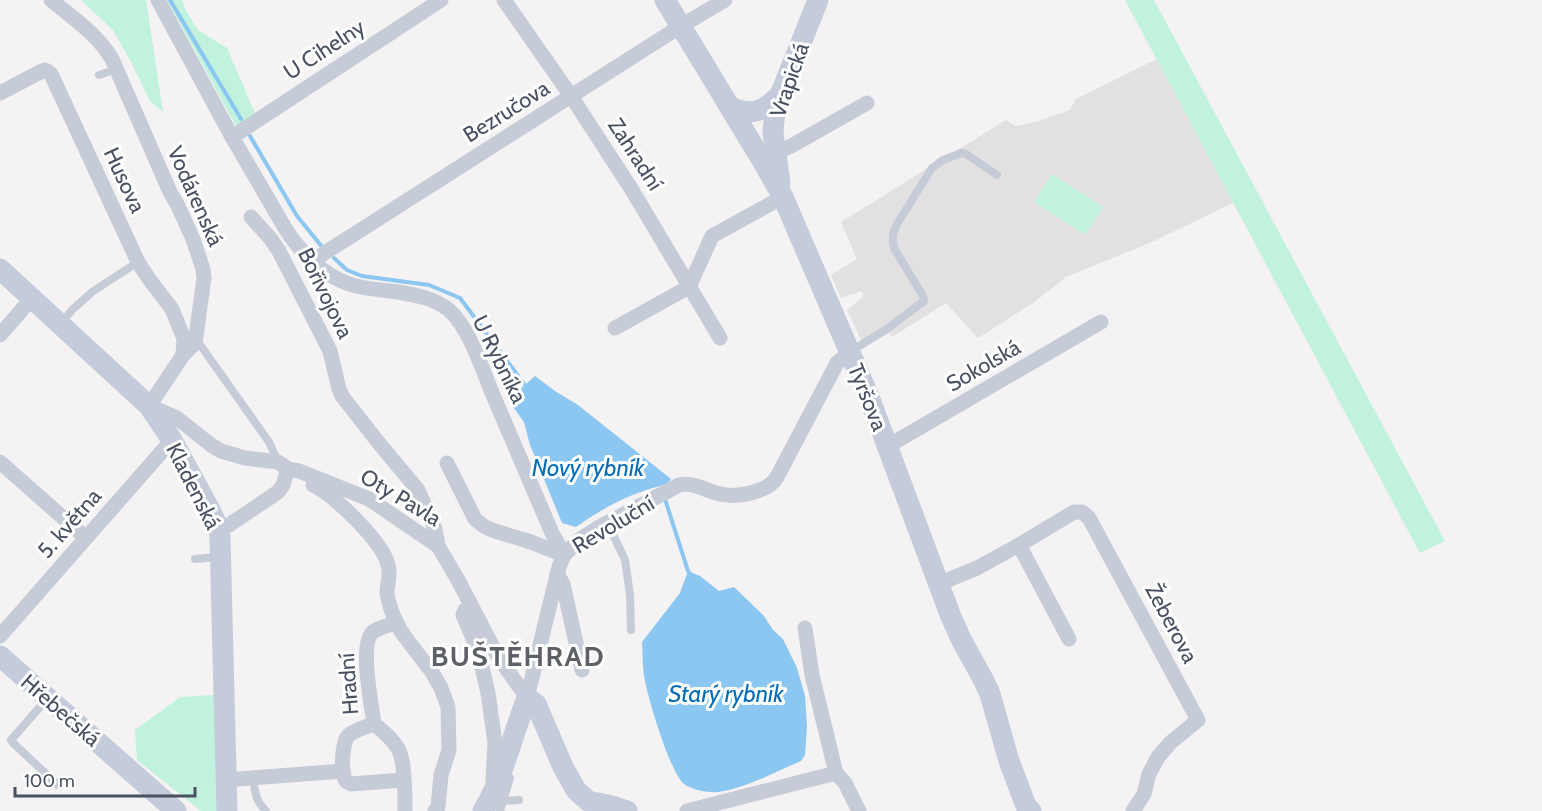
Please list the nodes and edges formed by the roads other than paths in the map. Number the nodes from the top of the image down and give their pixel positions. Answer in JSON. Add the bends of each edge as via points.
{"nodes":[{"id":1,"x":51,"y":0,"type":"edge"},
{"id":2,"x":158,"y":0,"type":"edge"},
{"id":3,"x":441,"y":0,"type":"edge"},
{"id":4,"x":504,"y":0,"type":"edge"},
{"id":5,"x":665,"y":0,"type":"edge"},
{"id":6,"x":725,"y":0,"type":"edge"},
{"id":7,"x":818,"y":0,"type":"edge"},
{"id":8,"x":681,"y":26,"type":"junction"},
{"id":9,"x":117,"y":69,"type":"junction"},
{"id":10,"x":99,"y":75,"type":"dead end"},
{"id":11,"x":0,"y":93,"type":"edge"},
{"id":12,"x":571,"y":96,"type":"junction"},
{"id":13,"x":779,"y":96,"type":"junction"},
{"id":14,"x":867,"y":103,"type":"dead end"},
{"id":15,"x":729,"y":106,"type":"junction"},
{"id":16,"x":232,"y":137,"type":"junction"},
{"id":17,"x":776,"y":153,"type":"junction"},
{"id":18,"x":997,"y":175,"type":"dead end"},
{"id":19,"x":783,"y":197,"type":"junction"},
{"id":20,"x":251,"y":217,"type":"dead end"},
{"id":21,"x":294,"y":243,"type":"junction"},
{"id":22,"x":279,"y":251,"type":"junction"},
{"id":23,"x":312,"y":261,"type":"junction"},
{"id":24,"x":138,"y":262,"type":"junction"},
{"id":25,"x":0,"y":269,"type":"edge"},
{"id":26,"x":689,"y":287,"type":"junction"},
{"id":27,"x":32,"y":298,"type":"junction"},
{"id":28,"x":1101,"y":322,"type":"dead end"},
{"id":29,"x":60,"y":324,"type":"junction"},
{"id":30,"x":615,"y":328,"type":"dead end"},
{"id":31,"x":0,"y":335,"type":"edge"},
{"id":32,"x":720,"y":338,"type":"dead end"},
{"id":33,"x":196,"y":339,"type":"junction"},
{"id":34,"x":850,"y":352,"type":"junction"},
{"id":35,"x":183,"y":355,"type":"junction"},
{"id":36,"x":149,"y":406,"type":"junction"},
{"id":37,"x":172,"y":440,"type":"junction"},
{"id":38,"x":888,"y":446,"type":"junction"},
{"id":39,"x":0,"y":462,"type":"edge"},
{"id":40,"x":447,"y":463,"type":"dead end"},
{"id":41,"x":283,"y":466,"type":"junction"},
{"id":42,"x":608,"y":524,"type":"junction"},
{"id":43,"x":219,"y":529,"type":"junction"},
{"id":44,"x":86,"y":538,"type":"junction"},
{"id":45,"x":1019,"y":545,"type":"junction"},
{"id":46,"x":438,"y":546,"type":"junction"},
{"id":47,"x":564,"y":555,"type":"junction"},
{"id":48,"x":220,"y":557,"type":"junction"},
{"id":49,"x":195,"y":560,"type":"dead end"},
{"id":50,"x":557,"y":573,"type":"junction"},
{"id":51,"x":938,"y":584,"type":"junction"},
{"id":52,"x":471,"y":606,"type":"junction"},
{"id":53,"x":397,"y":623,"type":"junction"},
{"id":54,"x":805,"y":628,"type":"dead end"},
{"id":55,"x":631,"y":630,"type":"dead end"},
{"id":56,"x":0,"y":636,"type":"edge"},
{"id":57,"x":1069,"y":639,"type":"dead end"},
{"id":58,"x":0,"y":656,"type":"edge"},
{"id":59,"x":582,"y":670,"type":"dead end"},
{"id":60,"x":47,"y":698,"type":"junction"},
{"id":61,"x":524,"y":713,"type":"junction"},
{"id":62,"x":374,"y":724,"type":"junction"},
{"id":63,"x":344,"y":771,"type":"junction"},
{"id":64,"x":836,"y":772,"type":"junction"},
{"id":65,"x":511,"y":773,"type":"dead end"},
{"id":66,"x":253,"y":778,"type":"junction"},
{"id":67,"x":226,"y":780,"type":"junction"},
{"id":68,"x":403,"y":780,"type":"junction"},
{"id":69,"x":58,"y":785,"type":"dead end"},
{"id":70,"x":499,"y":795,"type":"junction"},
{"id":71,"x":519,"y":800,"type":"dead end"},
{"id":72,"x":605,"y":808,"type":"edge"},
{"id":73,"x":1025,"y":810,"type":"edge"},
{"id":74,"x":176,"y":811,"type":"edge"},
{"id":75,"x":227,"y":811,"type":"edge"},
{"id":76,"x":266,"y":811,"type":"edge"},
{"id":77,"x":405,"y":811,"type":"edge"},
{"id":78,"x":435,"y":811,"type":"edge"},
{"id":79,"x":483,"y":811,"type":"edge"},
{"id":80,"x":500,"y":811,"type":"edge"},
{"id":81,"x":627,"y":811,"type":"edge"},
{"id":82,"x":687,"y":811,"type":"edge"},
{"id":83,"x":859,"y":811,"type":"edge"},
{"id":84,"x":1133,"y":811,"type":"edge"}],
"edges":[{"from":1,"to":9,"type":"street","name":"Vodárenská","via":[[105,47]]},
{"from":2,"to":16,"type":"street","name":"Bořivojova"},
{"from":3,"to":16,"type":"street","name":"U Cihelny"},
{"from":4,"to":12,"type":"street","name":"Zahradní"},
{"from":5,"to":8,"type":"street","name":"Tyršova"},
{"from":6,"to":8,"type":"street","name":"Bezručova"},
{"from":7,"to":13,"type":"street","name":"Vrapická"},
{"from":8,"to":12,"type":"street","name":"Bezručova"},
{"from":8,"to":15,"type":"street","name":"Tyršova"},
{"from":9,"to":10,"type":"lane"},
{"from":9,"to":33,"type":"street","name":"Vodárenská","via":[[203,269]]},
{"from":11,"to":24,"type":"street","name":"Husova","via":[[42,71],[51,74]]},
{"from":12,"to":23,"type":"street","name":"Bezručova"},
{"from":12,"to":26,"type":"street","name":"Zahradní","via":[[642,205]]},
{"from":13,"to":15,"type":"street","via":[[757,111]]},
{"from":13,"to":17,"type":"street","name":"Vrapická","via":[[773,123]]},
{"from":14,"to":17,"type":"street"},
{"from":15,"to":19,"type":"street","name":"Tyršova"},
{"from":16,"to":21,"type":"street","name":"Bořivojova"},
{"from":17,"to":19,"type":"street","name":"Vrapická"},
{"from":18,"to":34,"type":"lane","via":[[961,153],[932,168],[897,224],[892,239],[924,301]]},
{"from":19,"to":26,"type":"street","via":[[712,236]]},
{"from":19,"to":34,"type":"street","name":"Tyršova"},
{"from":20,"to":22,"type":"street"},
{"from":21,"to":22,"type":"street","name":"Bořivojova"},
{"from":21,"to":23,"type":"street","name":"U Rybníka"},
{"from":22,"to":46,"type":"street","name":"Bořivojova","via":[[330,351],[340,392],[418,490]]},
{"from":23,"to":47,"type":"street","name":"U Rybníka","via":[[347,284],[433,300],[457,319]]},
{"from":24,"to":29,"type":"lane","via":[[92,292]]},
{"from":24,"to":35,"type":"street","name":"Husova","via":[[172,309],[184,339]]},
{"from":25,"to":27,"type":"street","name":"Kladenská"},
{"from":26,"to":30,"type":"street"},
{"from":26,"to":32,"type":"street","name":"Zahradní"},
{"from":27,"to":29,"type":"street","name":"Kladenská"},
{"from":27,"to":31,"type":"street"},
{"from":28,"to":38,"type":"street","name":"Sokolská"},
{"from":29,"to":36,"type":"street","name":"Kladenská"},
{"from":33,"to":35,"type":"street"},
{"from":33,"to":41,"type":"lane"},
{"from":34,"to":38,"type":"street","name":"Tyršova"},
{"from":34,"to":42,"type":"street","name":"Revoluční","via":[[837,363],[777,477],[768,487],[734,496],[679,485]]},
{"from":35,"to":36,"type":"street"},
{"from":36,"to":37,"type":"street","name":"Kladenská"},
{"from":36,"to":41,"type":"street","name":"Oty Pavla","via":[[177,418],[221,451]]},
{"from":37,"to":43,"type":"street","name":"Kladenská"},
{"from":37,"to":44,"type":"street","name":"5. května"},
{"from":38,"to":51,"type":"street","name":"Tyršova"},
{"from":39,"to":44,"type":"street"},
{"from":40,"to":47,"type":"street","via":[[480,523]]},
{"from":41,"to":43,"type":"street","via":[[281,489]]},
{"from":41,"to":46,"type":"street","name":"Oty Pavla","via":[[369,499]]},
{"from":41,"to":53,"type":"street","via":[[293,476],[335,499],[380,547],[388,563],[388,594]]},
{"from":42,"to":47,"type":"street","name":"Revoluční","via":[[579,540]]},
{"from":42,"to":55,"type":"lane","via":[[625,560]]},
{"from":43,"to":48,"type":"street","name":"Kladenská"},
{"from":44,"to":56,"type":"street","name":"5. května"},
{"from":45,"to":51,"type":"street","name":"Žeberova"},
{"from":45,"to":57,"type":"street"},
{"from":45,"to":84,"type":"street","name":"Žeberova","via":[[1074,512],[1086,514],[1198,720],[1158,757]]},
{"from":46,"to":52,"type":"street","name":"Oty Pavla"},
{"from":47,"to":50,"type":"street","name":"Revoluční"},
{"from":48,"to":49,"type":"lane"},
{"from":48,"to":67,"type":"street","name":"Kladenská"},
{"from":50,"to":59,"type":"street","via":[[563,584]]},
{"from":50,"to":61,"type":"street","name":"Revoluční"},
{"from":51,"to":73,"type":"street","name":"Tyršova","via":[[990,694]]},
{"from":52,"to":61,"type":"street","name":"Oty Pavla"},
{"from":52,"to":70,"type":"street","via":[[463,615],[478,650],[488,693],[495,733],[493,776]]},
{"from":53,"to":62,"type":"street","name":"Hradní","via":[[375,630],[368,637],[366,674]]},
{"from":53,"to":78,"type":"street","via":[[432,672],[448,707],[448,755]]},
{"from":54,"to":64,"type":"street","via":[[812,675]]},
{"from":58,"to":60,"type":"street","name":"Hřebečská"},
{"from":60,"to":69,"type":"lane","via":[[11,740]]},
{"from":60,"to":74,"type":"street","name":"Hřebečská"},
{"from":61,"to":70,"type":"street","name":"Revoluční"},
{"from":61,"to":72,"type":"street","via":[[536,704],[576,790],[588,801]]},
{"from":62,"to":63,"type":"street","name":"Hradní","via":[[346,739]]},
{"from":62,"to":68,"type":"street","name":"Hradní","via":[[400,752]]},
{"from":63,"to":66,"type":"street"},
{"from":63,"to":68,"type":"street","via":[[345,780],[351,784]]},
{"from":64,"to":82,"type":"street"},
{"from":64,"to":83,"type":"street"},
{"from":65,"to":70,"type":"lane"},
{"from":66,"to":67,"type":"street"},
{"from":66,"to":76,"type":"lane","via":[[257,800]]},
{"from":67,"to":75,"type":"street","name":"Kladenská"},
{"from":68,"to":77,"type":"street","name":"Hradní"},
{"from":70,"to":71,"type":"lane"},
{"from":70,"to":79,"type":"street","name":"Revoluční"},
{"from":70,"to":80,"type":"lane"},
{"from":72,"to":81,"type":"street"}]}
